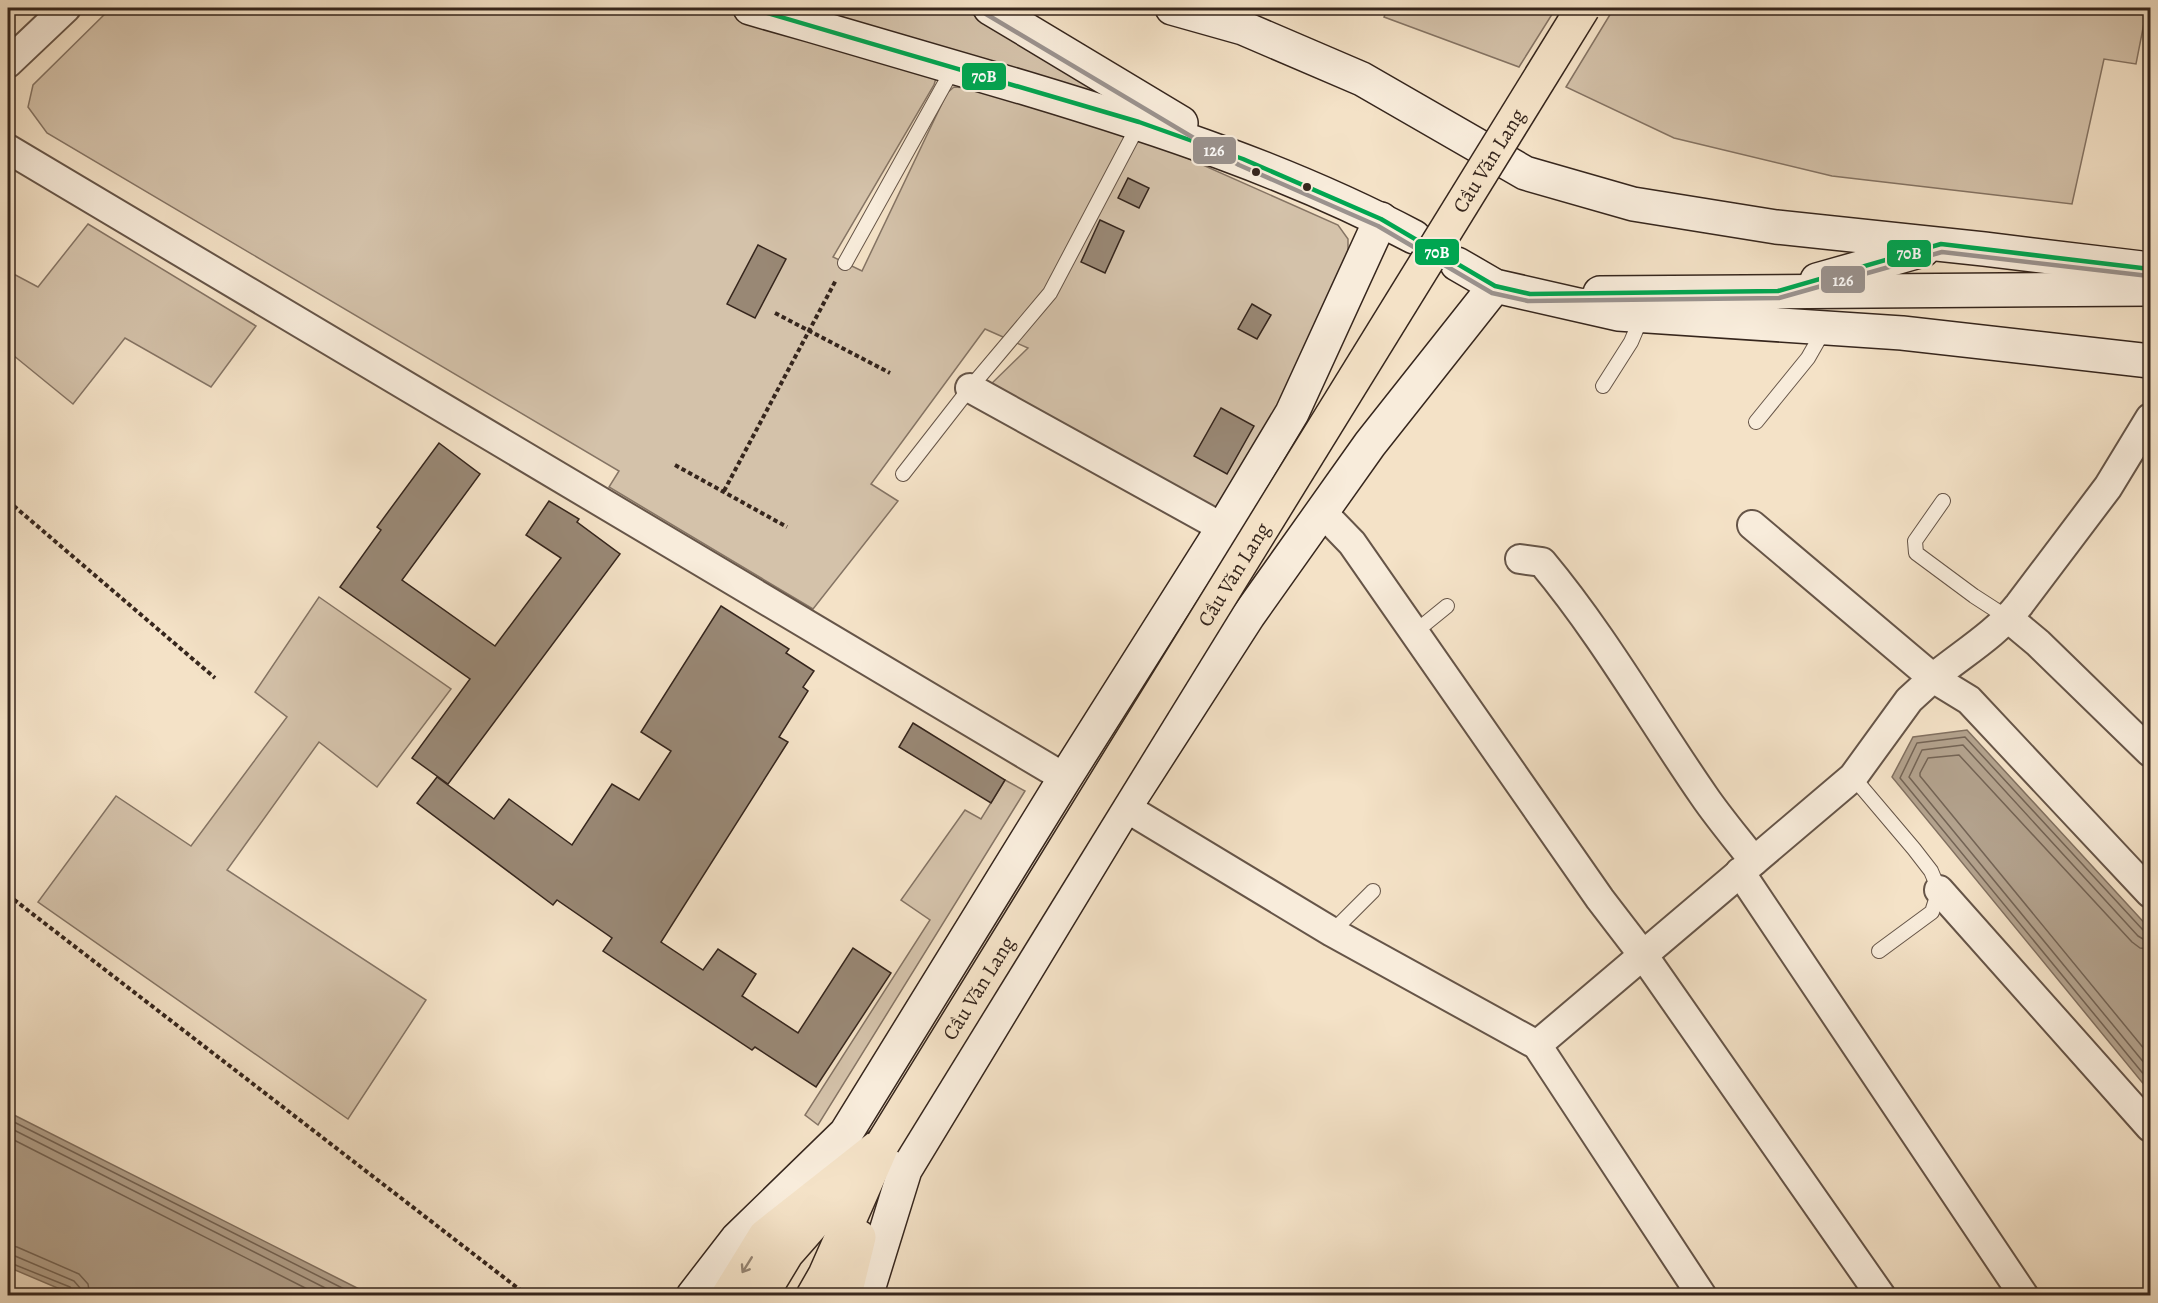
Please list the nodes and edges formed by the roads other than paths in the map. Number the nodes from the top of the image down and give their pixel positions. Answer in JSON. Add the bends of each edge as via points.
{"nodes":[{"id":1,"x":66,"y":8,"type":"edge"},
{"id":2,"x":750,"y":8,"type":"edge"},
{"id":3,"x":990,"y":8,"type":"edge"},
{"id":4,"x":1172,"y":8,"type":"edge"},
{"id":5,"x":1583,"y":8,"type":"edge"},
{"id":6,"x":8,"y":63,"type":"edge"},
{"id":7,"x":954,"y":67,"type":"junction"},
{"id":8,"x":1139,"y":122,"type":"junction"},
{"id":9,"x":8,"y":149,"type":"edge"},
{"id":10,"x":1243,"y":159,"type":"junction"},
{"id":11,"x":1381,"y":219,"type":"junction"},
{"id":12,"x":1414,"y":237,"type":"dead end"},
{"id":13,"x":1941,"y":244,"type":"junction"},
{"id":14,"x":845,"y":263,"type":"road end"},
{"id":15,"x":1457,"y":264,"type":"dead end"},
{"id":16,"x":2151,"y":269,"type":"edge"},
{"id":17,"x":1495,"y":286,"type":"junction"},
{"id":18,"x":2151,"y":289,"type":"edge"},
{"id":19,"x":1778,"y":291,"type":"junction"},
{"id":20,"x":1530,"y":294,"type":"junction"},
{"id":21,"x":1642,"y":316,"type":"junction"},
{"id":22,"x":1826,"y":327,"type":"junction"},
{"id":23,"x":2151,"y":361,"type":"edge"},
{"id":24,"x":1603,"y":386,"type":"dead end"},
{"id":25,"x":970,"y":388,"type":"junction"},
{"id":26,"x":2151,"y":418,"type":"edge"},
{"id":27,"x":1756,"y":422,"type":"dead end"},
{"id":28,"x":903,"y":474,"type":"dead end"},
{"id":29,"x":1943,"y":501,"type":"dead end"},
{"id":30,"x":1322,"y":512,"type":"junction"},
{"id":31,"x":1752,"y":525,"type":"dead end"},
{"id":32,"x":1224,"y":528,"type":"junction"},
{"id":33,"x":1520,"y":559,"type":"dead end"},
{"id":34,"x":1447,"y":606,"type":"dead end"},
{"id":35,"x":2008,"y":618,"type":"junction"},
{"id":36,"x":1415,"y":632,"type":"junction"},
{"id":37,"x":1933,"y":678,"type":"junction"},
{"id":38,"x":2151,"y":752,"type":"edge"},
{"id":39,"x":1853,"y":777,"type":"junction"},
{"id":40,"x":1065,"y":778,"type":"junction"},
{"id":41,"x":1125,"y":807,"type":"junction"},
{"id":42,"x":1747,"y":866,"type":"junction"},
{"id":43,"x":1939,"y":890,"type":"junction"},
{"id":44,"x":1372,"y":891,"type":"dead end"},
{"id":45,"x":2151,"y":893,"type":"edge"},
{"id":46,"x":1332,"y":932,"type":"junction"},
{"id":47,"x":1879,"y":951,"type":"dead end"},
{"id":48,"x":1642,"y":955,"type":"junction"},
{"id":49,"x":1537,"y":1045,"type":"junction"},
{"id":50,"x":2151,"y":1127,"type":"edge"},
{"id":51,"x":883,"y":1143,"type":"junction"},
{"id":52,"x":693,"y":1296,"type":"edge"},
{"id":53,"x":728,"y":1296,"type":"edge"},
{"id":54,"x":761,"y":1296,"type":"edge"},
{"id":55,"x":813,"y":1296,"type":"edge"},
{"id":56,"x":841,"y":1296,"type":"edge"},
{"id":57,"x":866,"y":1296,"type":"edge"},
{"id":58,"x":1702,"y":1296,"type":"edge"},
{"id":59,"x":1881,"y":1296,"type":"edge"},
{"id":60,"x":2025,"y":1296,"type":"edge"}],
"edges":[{"from":1,"to":6,"type":"street"},
{"from":2,"to":7,"type":"main road"},
{"from":3,"to":10,"type":"main road"},
{"from":4,"to":13,"type":"main road","via":[[1243,28],[1362,79],[1525,173],[1633,204],[1776,227]]},
{"from":5,"to":51,"type":"main road","name":"Cầu Văn Lang","bridge":true},
{"from":7,"to":8,"type":"main road"},
{"from":7,"to":14,"type":"lane"},
{"from":8,"to":10,"type":"main road"},
{"from":8,"to":25,"type":"lane","via":[[1050,293]]},
{"from":9,"to":40,"type":"street"},
{"from":10,"to":11,"type":"main road"},
{"from":11,"to":12,"type":"main road"},
{"from":11,"to":32,"type":"main road","via":[[1292,413]]},
{"from":13,"to":16,"type":"main road"},
{"from":13,"to":19,"type":"main road"},
{"from":15,"to":17,"type":"main road"},
{"from":17,"to":20,"type":"main road"},
{"from":17,"to":30,"type":"main road","via":[[1370,444]]},
{"from":18,"to":19,"type":"main road"},
{"from":19,"to":20,"type":"main road"},
{"from":20,"to":21,"type":"main road"},
{"from":21,"to":22,"type":"main road"},
{"from":21,"to":24,"type":"lane","via":[[1616,370]]},
{"from":22,"to":23,"type":"main road"},
{"from":22,"to":27,"type":"lane","via":[[1808,358]]},
{"from":25,"to":28,"type":"lane"},
{"from":25,"to":32,"type":"street"},
{"from":26,"to":35,"type":"street","via":[[2108,488]]},
{"from":29,"to":35,"type":"lane","via":[[1915,541],[1916,554]]},
{"from":30,"to":36,"type":"street","via":[[1352,543]]},
{"from":30,"to":41,"type":"main road","via":[[1248,616]]},
{"from":31,"to":37,"type":"street"},
{"from":32,"to":40,"type":"main road"},
{"from":33,"to":42,"type":"street","via":[[1542,562],[1554,576],[1615,660]]},
{"from":34,"to":36,"type":"lane"},
{"from":35,"to":37,"type":"street"},
{"from":35,"to":38,"type":"street"},
{"from":36,"to":48,"type":"street"},
{"from":37,"to":39,"type":"street","via":[[1910,700]]},
{"from":37,"to":45,"type":"street","via":[[1969,700]]},
{"from":39,"to":42,"type":"street"},
{"from":39,"to":43,"type":"lane","via":[[1914,849]]},
{"from":40,"to":52,"type":"main road","via":[[846,1132],[737,1239]]},
{"from":41,"to":46,"type":"street"},
{"from":41,"to":57,"type":"main road","via":[[905,1170]]},
{"from":42,"to":48,"type":"street"},
{"from":42,"to":60,"type":"street"},
{"from":43,"to":47,"type":"lane","via":[[1932,912]]},
{"from":43,"to":50,"type":"street"},
{"from":44,"to":46,"type":"lane"},
{"from":46,"to":49,"type":"street"},
{"from":48,"to":49,"type":"street"},
{"from":48,"to":59,"type":"street"},
{"from":49,"to":58,"type":"street"},
{"from":51,"to":53,"type":"main road","one_way":true,"via":[[765,1236]]},
{"from":51,"to":54,"type":"main road","via":[[787,1253]]},
{"from":51,"to":55,"type":"main road"},
{"from":51,"to":56,"type":"main road","via":[[847,1286]]}]}
